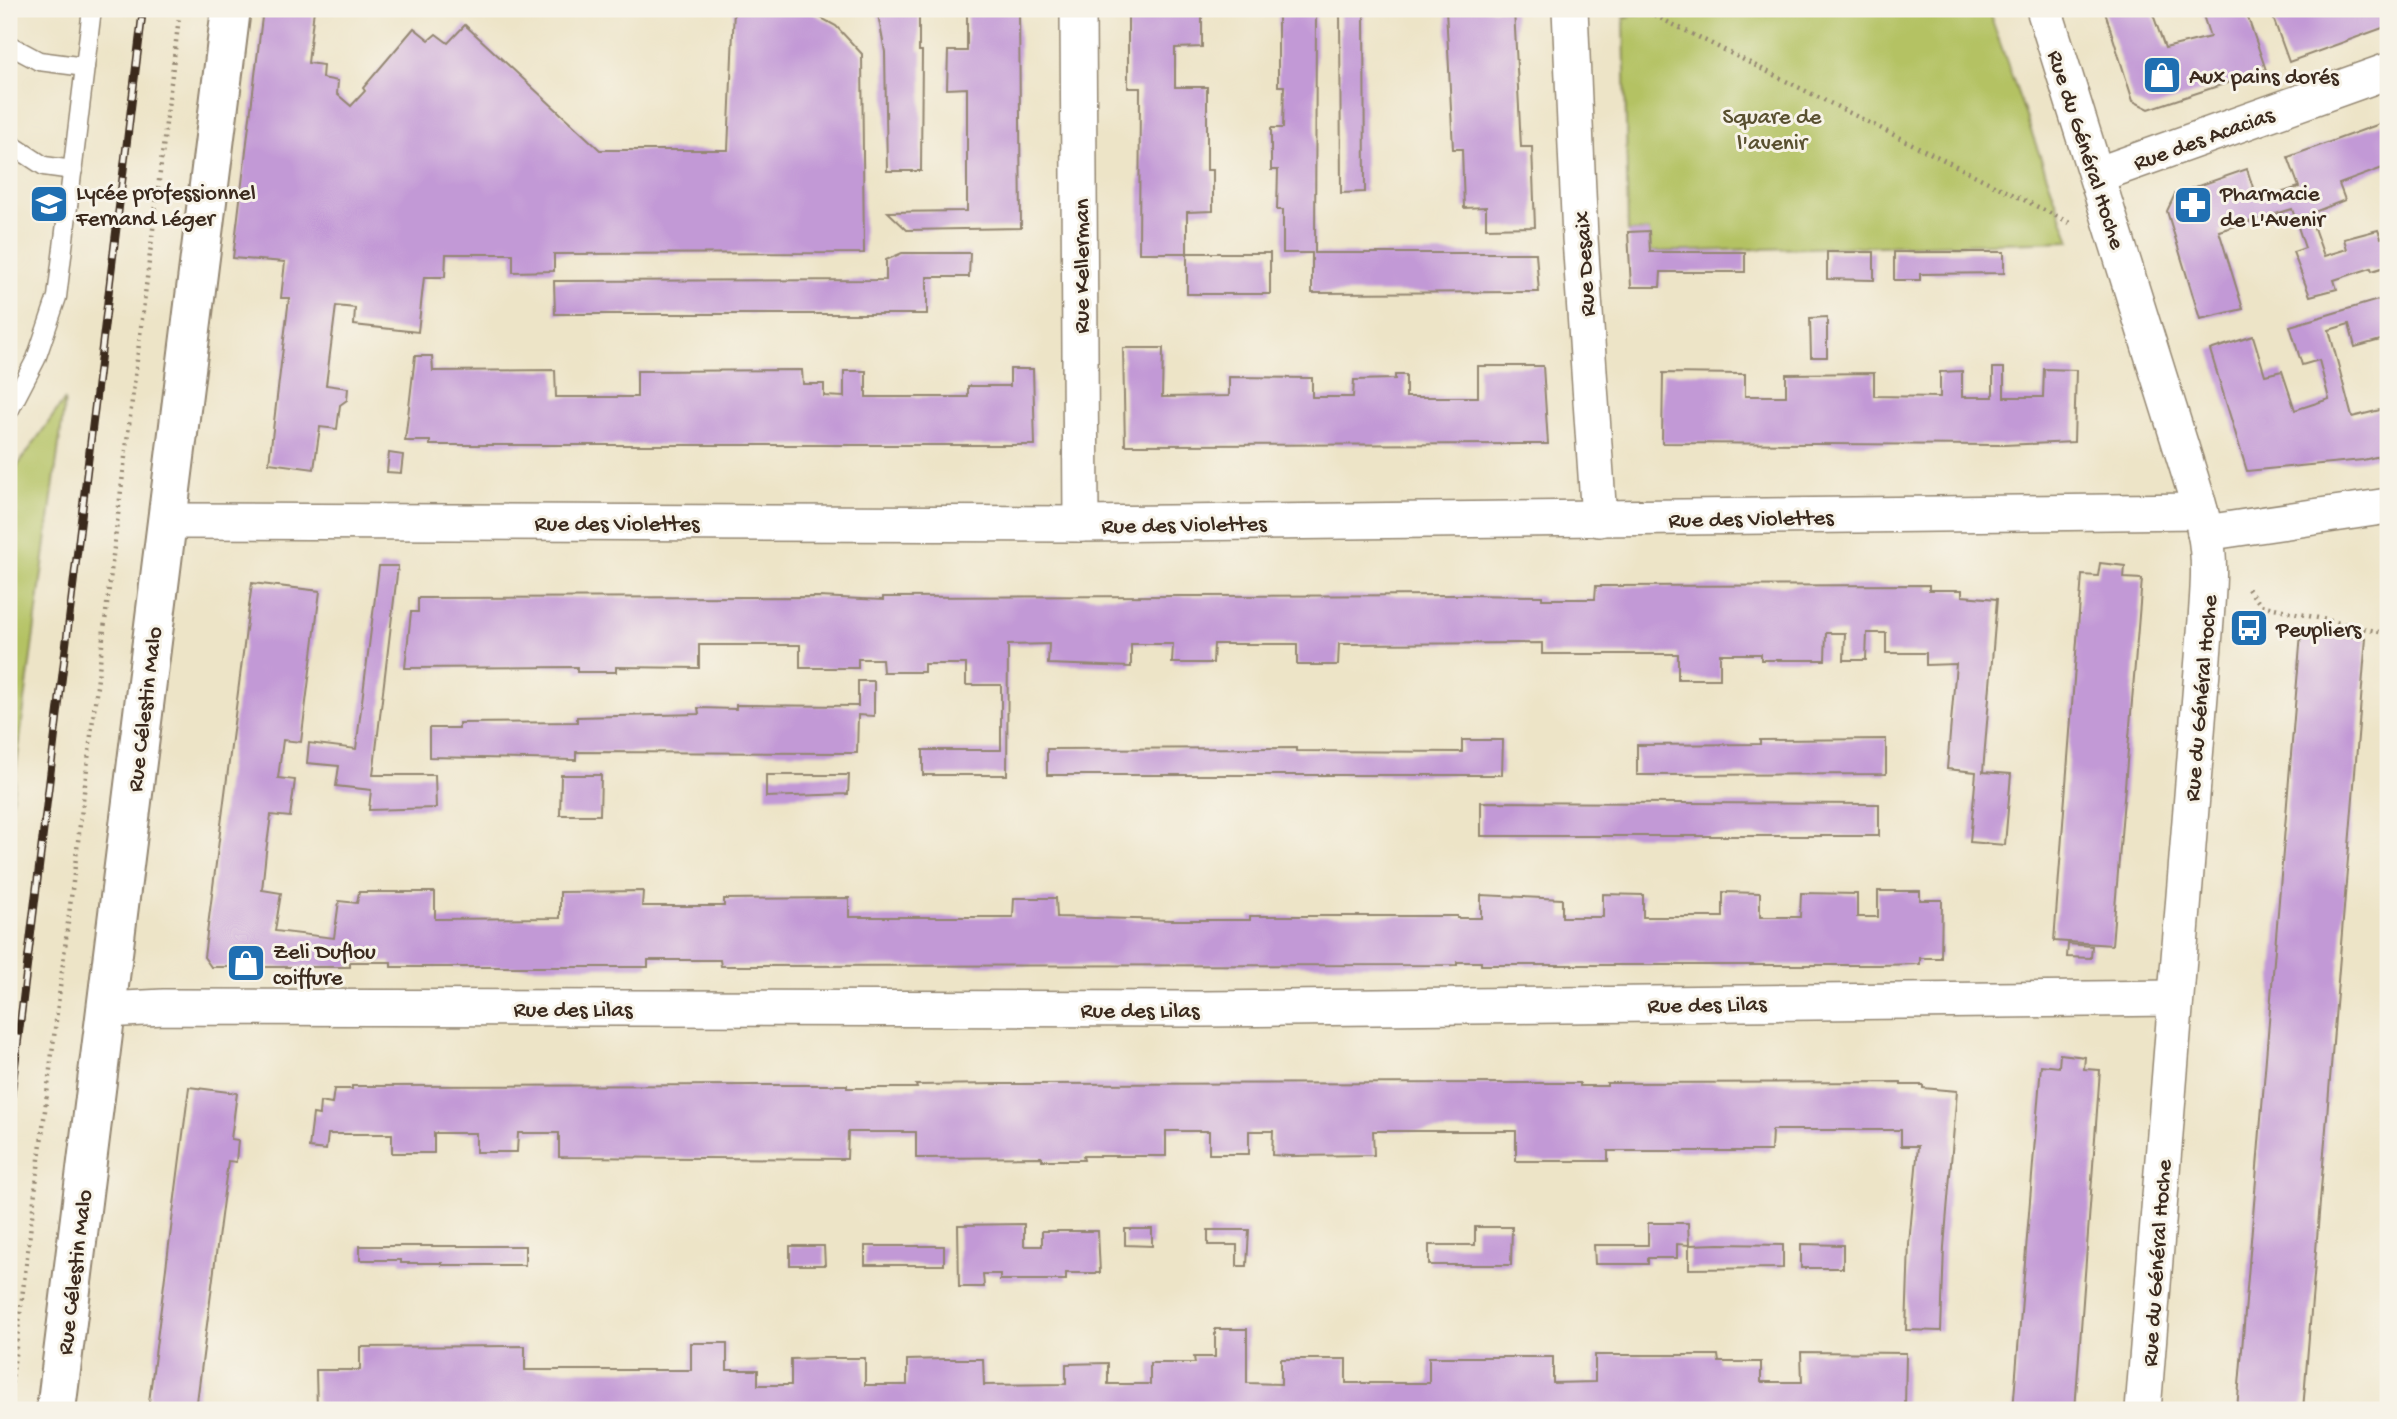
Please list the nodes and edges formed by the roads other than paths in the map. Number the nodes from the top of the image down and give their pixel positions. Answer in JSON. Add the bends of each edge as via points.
{"nodes":[{"id":1,"x":92,"y":9,"type":"edge"},
{"id":2,"x":231,"y":9,"type":"edge"},
{"id":3,"x":1078,"y":9,"type":"edge"},
{"id":4,"x":1570,"y":9,"type":"edge"},
{"id":5,"x":2044,"y":9,"type":"edge"},
{"id":6,"x":9,"y":45,"type":"edge"},
{"id":7,"x":85,"y":67,"type":"junction"},
{"id":8,"x":2388,"y":71,"type":"edge"},
{"id":9,"x":9,"y":143,"type":"edge"},
{"id":10,"x":74,"y":170,"type":"junction"},
{"id":11,"x":2096,"y":175,"type":"junction"},
{"id":12,"x":9,"y":409,"type":"edge"},
{"id":13,"x":2388,"y":506,"type":"edge"},
{"id":14,"x":1599,"y":519,"type":"junction"},
{"id":15,"x":167,"y":521,"type":"junction"},
{"id":16,"x":2203,"y":522,"type":"junction"},
{"id":17,"x":1081,"y":524,"type":"junction"},
{"id":18,"x":2175,"y":998,"type":"junction"},
{"id":19,"x":105,"y":1010,"type":"junction"},
{"id":20,"x":56,"y":1410,"type":"edge"},
{"id":21,"x":2143,"y":1410,"type":"edge"}],
"edges":[{"from":1,"to":7,"type":"lane"},
{"from":2,"to":15,"type":"street","name":"Rue Célestin Malo"},
{"from":3,"to":17,"type":"street","name":"Rue Kellerman"},
{"from":4,"to":14,"type":"street","name":"Rue Desaix"},
{"from":5,"to":11,"type":"street","name":"Rue du Général Hoche"},
{"from":6,"to":7,"type":"lane","via":[[39,61]]},
{"from":7,"to":10,"type":"lane"},
{"from":8,"to":11,"type":"street","name":"Rue des Acacias"},
{"from":9,"to":10,"type":"lane","via":[[44,166]]},
{"from":10,"to":12,"type":"lane","via":[[55,308],[36,359]]},
{"from":11,"to":16,"type":"street","name":"Rue du Général Hoche"},
{"from":13,"to":16,"type":"street","name":"Rue des Violettes"},
{"from":14,"to":16,"type":"street","name":"Rue des Violettes"},
{"from":14,"to":17,"type":"street","name":"Rue des Violettes"},
{"from":15,"to":17,"type":"street","name":"Rue des Violettes"},
{"from":15,"to":19,"type":"street","name":"Rue Célestin Malo"},
{"from":16,"to":18,"type":"street","name":"Rue du Général Hoche","via":[[2209,577]]},
{"from":18,"to":19,"type":"street","name":"Rue des Lilas","via":[[1203,1009]]},
{"from":18,"to":21,"type":"street","name":"Rue du Général Hoche"},
{"from":19,"to":20,"type":"street","name":"Rue Célestin Malo"}]}
